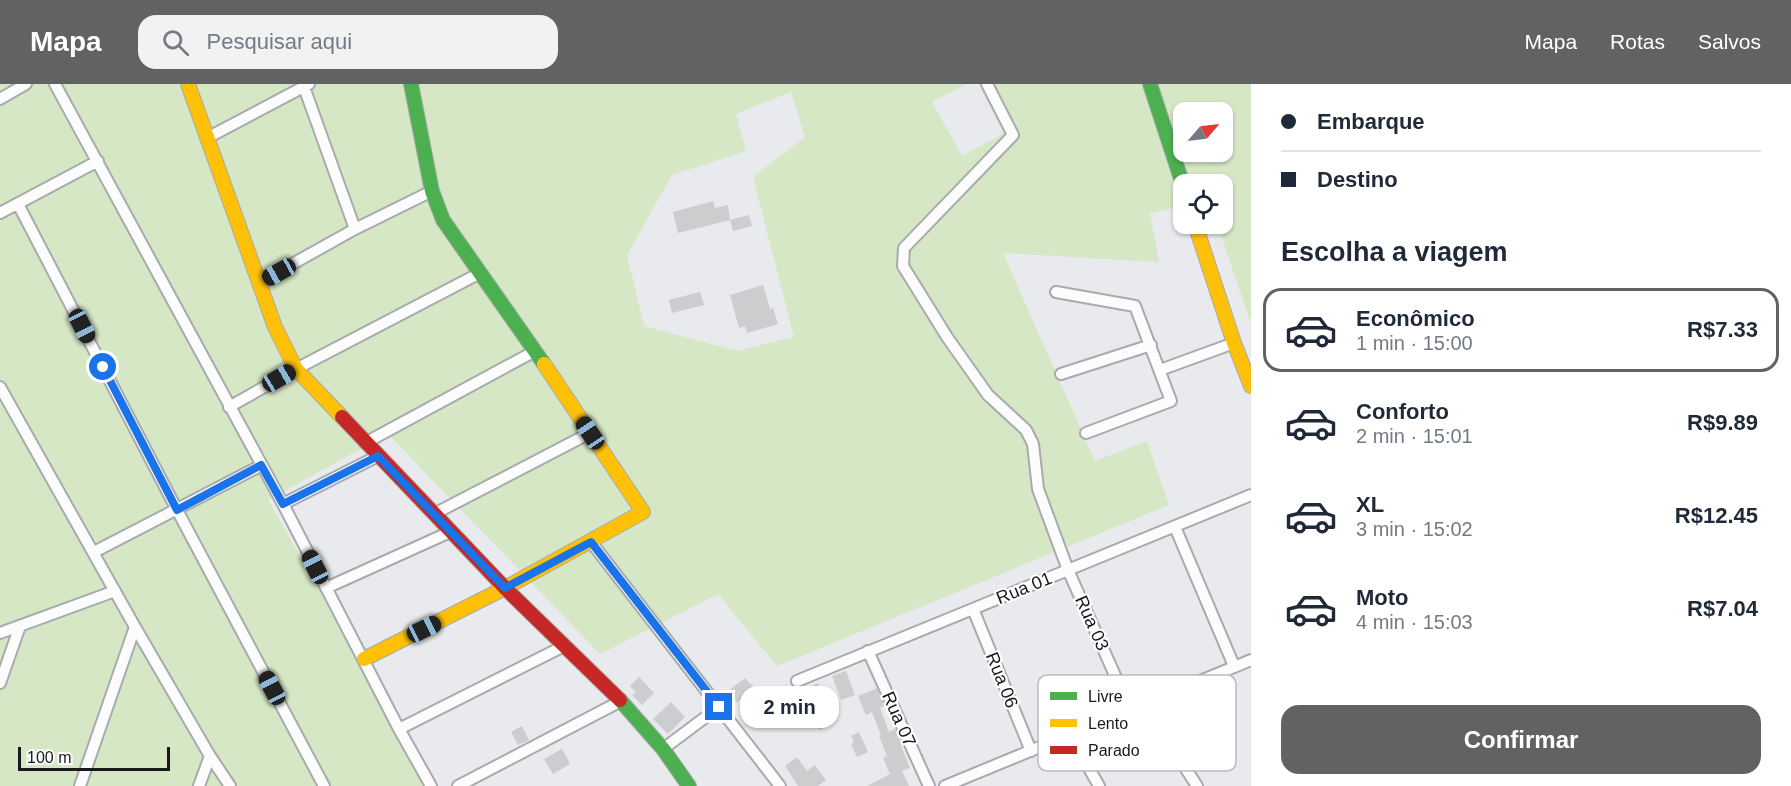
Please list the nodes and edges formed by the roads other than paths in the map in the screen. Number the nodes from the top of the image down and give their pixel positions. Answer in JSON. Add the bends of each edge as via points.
{"nodes":[{"id":1,"x":27,"y":84,"type":"edge"},
{"id":2,"x":56,"y":84,"type":"edge"},
{"id":3,"x":188,"y":84,"type":"edge"},
{"id":4,"x":411,"y":84,"type":"edge"},
{"id":5,"x":987,"y":84,"type":"edge"},
{"id":6,"x":1150,"y":84,"type":"edge"},
{"id":7,"x":307,"y":85,"type":"edge"},
{"id":8,"x":0,"y":99,"type":"edge"},
{"id":9,"x":207,"y":138,"type":"junction"},
{"id":10,"x":98,"y":161,"type":"junction"},
{"id":11,"x":1179,"y":174,"type":"edge"},
{"id":12,"x":432,"y":191,"type":"junction"},
{"id":13,"x":18,"y":204,"type":"junction"},
{"id":14,"x":0,"y":213,"type":"edge"},
{"id":15,"x":354,"y":229,"type":"junction"},
{"id":16,"x":1198,"y":234,"type":"edge"},
{"id":17,"x":480,"y":273,"type":"junction"},
{"id":18,"x":260,"y":282,"type":"junction"},
{"id":19,"x":1056,"y":292,"type":"dead end"},
{"id":20,"x":1234,"y":343,"type":"junction"},
{"id":21,"x":1150,"y":345,"type":"junction"},
{"id":22,"x":535,"y":351,"type":"junction"},
{"id":23,"x":296,"y":369,"type":"junction"},
{"id":24,"x":1160,"y":370,"type":"junction"},
{"id":25,"x":1060,"y":374,"type":"dead end"},
{"id":26,"x":1251,"y":386,"type":"edge"},
{"id":27,"x":0,"y":387,"type":"edge"},
{"id":28,"x":229,"y":407,"type":"junction"},
{"id":29,"x":590,"y":433,"type":"junction"},
{"id":30,"x":1086,"y":433,"type":"dead end"},
{"id":31,"x":364,"y":443,"type":"junction"},
{"id":32,"x":378,"y":456,"type":"junction"},
{"id":33,"x":261,"y":465,"type":"junction"},
{"id":34,"x":1251,"y":495,"type":"edge"},
{"id":35,"x":283,"y":504,"type":"junction"},
{"id":36,"x":177,"y":510,"type":"junction"},
{"id":37,"x":434,"y":514,"type":"junction"},
{"id":38,"x":1175,"y":527,"type":"junction"},
{"id":39,"x":450,"y":532,"type":"junction"},
{"id":40,"x":591,"y":542,"type":"junction"},
{"id":41,"x":94,"y":552,"type":"junction"},
{"id":42,"x":1068,"y":570,"type":"junction"},
{"id":43,"x":326,"y":588,"type":"junction"},
{"id":44,"x":505,"y":588,"type":"junction"},
{"id":45,"x":115,"y":591,"type":"junction"},
{"id":46,"x":973,"y":609,"type":"junction"},
{"id":47,"x":20,"y":626,"type":"junction"},
{"id":48,"x":135,"y":627,"type":"junction"},
{"id":49,"x":0,"y":633,"type":"edge"},
{"id":50,"x":564,"y":646,"type":"junction"},
{"id":51,"x":868,"y":651,"type":"junction"},
{"id":52,"x":364,"y":659,"type":"junction"},
{"id":53,"x":1250,"y":663,"type":"edge"},
{"id":54,"x":1234,"y":666,"type":"junction"},
{"id":55,"x":1115,"y":675,"type":"edge"},
{"id":56,"x":1213,"y":675,"type":"edge"},
{"id":57,"x":797,"y":681,"type":"dead end"},
{"id":58,"x":0,"y":683,"type":"edge"},
{"id":59,"x":621,"y":701,"type":"junction"},
{"id":60,"x":719,"y":707,"type":"junction"},
{"id":61,"x":399,"y":729,"type":"junction"},
{"id":62,"x":1038,"y":748,"type":"edge"},
{"id":63,"x":663,"y":749,"type":"junction"},
{"id":64,"x":1030,"y":751,"type":"junction"},
{"id":65,"x":210,"y":756,"type":"junction"},
{"id":66,"x":1091,"y":771,"type":"edge"},
{"id":67,"x":1187,"y":771,"type":"edge"},
{"id":68,"x":80,"y":786,"type":"edge"},
{"id":69,"x":199,"y":786,"type":"edge"},
{"id":70,"x":230,"y":786,"type":"edge"},
{"id":71,"x":324,"y":786,"type":"edge"},
{"id":72,"x":431,"y":786,"type":"edge"},
{"id":73,"x":458,"y":786,"type":"edge"},
{"id":74,"x":689,"y":786,"type":"edge"},
{"id":75,"x":780,"y":786,"type":"edge"},
{"id":76,"x":929,"y":786,"type":"edge"},
{"id":77,"x":945,"y":786,"type":"edge"},
{"id":78,"x":1099,"y":786,"type":"edge"},
{"id":79,"x":1197,"y":786,"type":"edge"}],
"edges":[{"from":1,"to":8,"type":"street"},
{"from":2,"to":10,"type":"street"},
{"from":3,"to":9,"type":"street"},
{"from":4,"to":12,"type":"street"},
{"from":5,"to":42,"type":"street","name":"Rua 03","via":[[1013,135],[904,248],[903,266],[988,395],[1026,430],[1033,444],[1038,489]]},
{"from":6,"to":11,"type":"street"},
{"from":7,"to":9,"type":"street"},
{"from":7,"to":15,"type":"street"},
{"from":9,"to":18,"type":"street"},
{"from":10,"to":13,"type":"street"},
{"from":10,"to":28,"type":"street"},
{"from":12,"to":15,"type":"street"},
{"from":12,"to":17,"type":"street","via":[[443,220]]},
{"from":13,"to":14,"type":"street"},
{"from":13,"to":36,"type":"street"},
{"from":15,"to":18,"type":"street"},
{"from":16,"to":20,"type":"street"},
{"from":17,"to":22,"type":"street"},
{"from":17,"to":23,"type":"street"},
{"from":18,"to":23,"type":"street","via":[[275,327]]},
{"from":19,"to":21,"type":"street","via":[[1136,306]]},
{"from":20,"to":24,"type":"street"},
{"from":20,"to":26,"type":"street"},
{"from":21,"to":24,"type":"street"},
{"from":21,"to":25,"type":"street"},
{"from":22,"to":29,"type":"street"},
{"from":22,"to":31,"type":"street"},
{"from":23,"to":28,"type":"street"},
{"from":23,"to":31,"type":"street"},
{"from":24,"to":30,"type":"street","via":[[1171,401]]},
{"from":27,"to":41,"type":"street"},
{"from":28,"to":33,"type":"street"},
{"from":29,"to":37,"type":"street"},
{"from":29,"to":40,"type":"street","via":[[642,512]]},
{"from":31,"to":32,"type":"street"},
{"from":32,"to":35,"type":"street"},
{"from":32,"to":37,"type":"street"},
{"from":33,"to":35,"type":"street"},
{"from":33,"to":36,"type":"street"},
{"from":34,"to":38,"type":"street","name":"Rua 01"},
{"from":35,"to":43,"type":"street"},
{"from":36,"to":41,"type":"street"},
{"from":36,"to":71,"type":"street"},
{"from":37,"to":39,"type":"street"},
{"from":38,"to":42,"type":"street","name":"Rua 01"},
{"from":38,"to":54,"type":"street"},
{"from":39,"to":43,"type":"street"},
{"from":39,"to":44,"type":"street"},
{"from":40,"to":44,"type":"street"},
{"from":40,"to":60,"type":"street"},
{"from":41,"to":45,"type":"street"},
{"from":42,"to":46,"type":"street","name":"Rua 01"},
{"from":42,"to":55,"type":"street","name":"Rua 03"},
{"from":43,"to":52,"type":"street"},
{"from":44,"to":50,"type":"street"},
{"from":44,"to":52,"type":"street"},
{"from":45,"to":47,"type":"street"},
{"from":45,"to":48,"type":"street"},
{"from":46,"to":51,"type":"street","name":"Rua 01"},
{"from":46,"to":64,"type":"street","name":"Rua 06"},
{"from":47,"to":49,"type":"street"},
{"from":47,"to":58,"type":"street"},
{"from":48,"to":65,"type":"street"},
{"from":48,"to":68,"type":"street"},
{"from":50,"to":59,"type":"street"},
{"from":50,"to":61,"type":"street"},
{"from":51,"to":57,"type":"street","name":"Rua 01"},
{"from":51,"to":76,"type":"street","name":"Rua 07"},
{"from":52,"to":61,"type":"street"},
{"from":53,"to":54,"type":"street"},
{"from":54,"to":56,"type":"street"},
{"from":59,"to":63,"type":"street"},
{"from":59,"to":73,"type":"street"},
{"from":60,"to":63,"type":"street"},
{"from":60,"to":75,"type":"street"},
{"from":61,"to":72,"type":"street"},
{"from":62,"to":64,"type":"street"},
{"from":63,"to":74,"type":"street"},
{"from":64,"to":77,"type":"street"},
{"from":65,"to":69,"type":"street"},
{"from":65,"to":70,"type":"street"},
{"from":66,"to":78,"type":"street"},
{"from":67,"to":79,"type":"street"}]}
